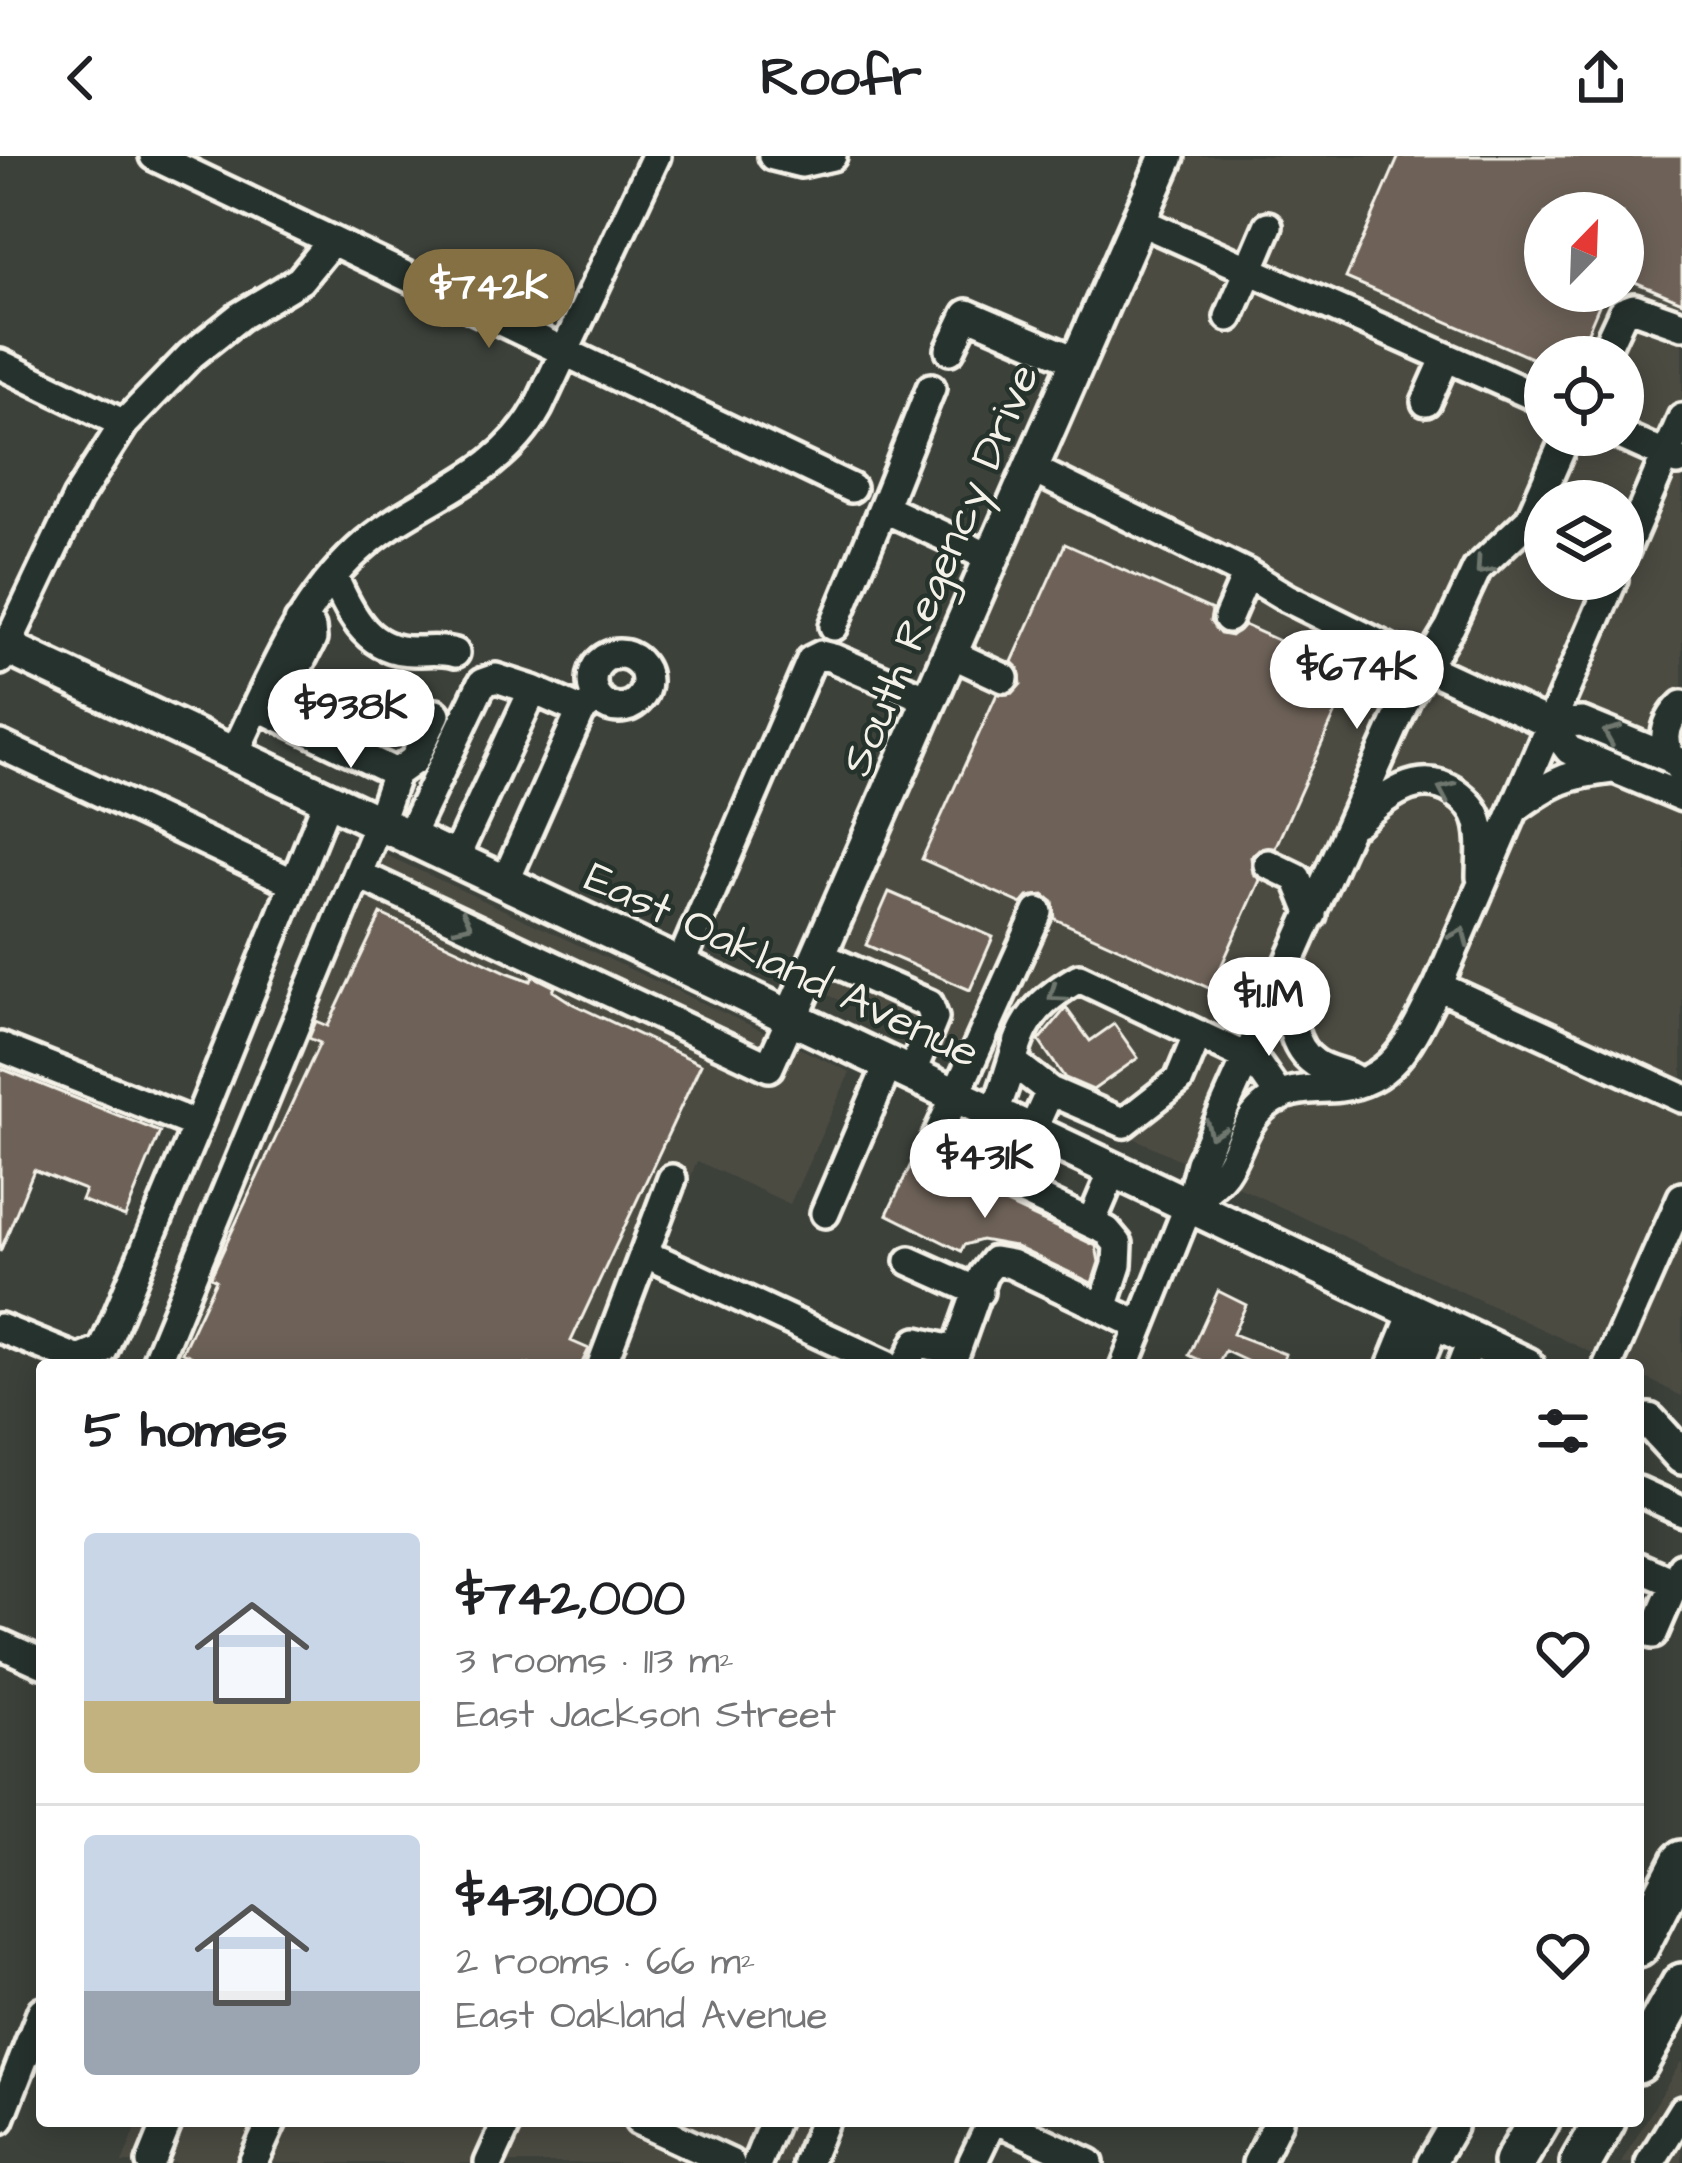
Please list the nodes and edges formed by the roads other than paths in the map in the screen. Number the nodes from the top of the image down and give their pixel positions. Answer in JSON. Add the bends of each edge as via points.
{"nodes":[{"id":1,"x":154,"y":156,"type":"edge"},
{"id":2,"x":656,"y":156,"type":"edge"},
{"id":3,"x":773,"y":156,"type":"edge"},
{"id":4,"x":832,"y":156,"type":"edge"},
{"id":5,"x":1167,"y":156,"type":"edge"},
{"id":6,"x":1138,"y":221,"type":"junction"},
{"id":7,"x":1268,"y":226,"type":"dead end"},
{"id":8,"x":331,"y":242,"type":"junction"},
{"id":9,"x":1249,"y":270,"type":"junction"},
{"id":10,"x":1229,"y":317,"type":"dead end"},
{"id":11,"x":1682,"y":325,"type":"edge"},
{"id":12,"x":1612,"y":336,"type":"edge"},
{"id":13,"x":950,"y":350,"type":"dead end"},
{"id":14,"x":562,"y":352,"type":"junction"},
{"id":15,"x":1446,"y":356,"type":"junction"},
{"id":16,"x":1077,"y":362,"type":"junction"},
{"id":17,"x":0,"y":364,"type":"edge"},
{"id":18,"x":932,"y":388,"type":"dead end"},
{"id":19,"x":1524,"y":391,"type":"edge"},
{"id":20,"x":1426,"y":402,"type":"dead end"},
{"id":21,"x":1682,"y":418,"type":"edge"},
{"id":22,"x":124,"y":424,"type":"junction"},
{"id":23,"x":1644,"y":446,"type":"edge"},
{"id":24,"x":1558,"y":456,"type":"edge"},
{"id":25,"x":1674,"y":459,"type":"edge"},
{"id":26,"x":1030,"y":468,"type":"junction"},
{"id":27,"x":851,"y":488,"type":"dead end"},
{"id":28,"x":883,"y":508,"type":"junction"},
{"id":29,"x":1644,"y":515,"type":"edge"},
{"id":30,"x":991,"y":558,"type":"junction"},
{"id":31,"x":1247,"y":574,"type":"junction"},
{"id":32,"x":333,"y":576,"type":"junction"},
{"id":33,"x":1603,"y":600,"type":"edge"},
{"id":34,"x":1228,"y":618,"type":"dead end"},
{"id":35,"x":834,"y":626,"type":"dead end"},
{"id":36,"x":2,"y":650,"type":"edge"},
{"id":37,"x":455,"y":653,"type":"dead end"},
{"id":38,"x":950,"y":653,"type":"junction"},
{"id":39,"x":1426,"y":667,"type":"junction"},
{"id":40,"x":1004,"y":678,"type":"dead end"},
{"id":41,"x":533,"y":690,"type":"junction"},
{"id":42,"x":932,"y":701,"type":"junction"},
{"id":43,"x":1682,"y":705,"type":"edge"},
{"id":44,"x":265,"y":710,"type":"junction"},
{"id":45,"x":436,"y":715,"type":"dead end"},
{"id":46,"x":1550,"y":724,"type":"junction"},
{"id":47,"x":0,"y":745,"type":"edge"},
{"id":48,"x":234,"y":754,"type":"junction"},
{"id":49,"x":1678,"y":764,"type":"edge"},
{"id":50,"x":1616,"y":769,"type":"junction"},
{"id":51,"x":396,"y":773,"type":"junction"},
{"id":52,"x":1682,"y":797,"type":"edge"},
{"id":53,"x":328,"y":799,"type":"junction"},
{"id":54,"x":1516,"y":807,"type":"junction"},
{"id":55,"x":1349,"y":829,"type":"junction"},
{"id":56,"x":394,"y":830,"type":"junction"},
{"id":57,"x":455,"y":858,"type":"junction"},
{"id":58,"x":1334,"y":865,"type":"junction"},
{"id":59,"x":358,"y":874,"type":"junction"},
{"id":60,"x":505,"y":882,"type":"junction"},
{"id":61,"x":294,"y":883,"type":"junction"},
{"id":62,"x":1481,"y":887,"type":"junction"},
{"id":63,"x":1038,"y":911,"type":"dead end"},
{"id":64,"x":1312,"y":916,"type":"junction"},
{"id":65,"x":818,"y":955,"type":"junction"},
{"id":66,"x":680,"y":965,"type":"junction"},
{"id":67,"x":1290,"y":966,"type":"junction"},
{"id":68,"x":1438,"y":986,"type":"junction"},
{"id":69,"x":791,"y":1018,"type":"junction"},
{"id":70,"x":1198,"y":1034,"type":"junction"},
{"id":71,"x":0,"y":1047,"type":"edge"},
{"id":72,"x":1246,"y":1057,"type":"junction"},
{"id":73,"x":1013,"y":1062,"type":"junction"},
{"id":74,"x":900,"y":1068,"type":"junction"},
{"id":75,"x":1359,"y":1082,"type":"junction"},
{"id":76,"x":1050,"y":1090,"type":"junction"},
{"id":77,"x":956,"y":1095,"type":"junction"},
{"id":78,"x":1280,"y":1096,"type":"junction"},
{"id":79,"x":1682,"y":1098,"type":"edge"},
{"id":80,"x":994,"y":1113,"type":"junction"},
{"id":81,"x":197,"y":1125,"type":"junction"},
{"id":82,"x":1032,"y":1130,"type":"junction"},
{"id":83,"x":1114,"y":1169,"type":"junction"},
{"id":84,"x":672,"y":1179,"type":"dead end"},
{"id":85,"x":1008,"y":1184,"type":"junction"},
{"id":86,"x":1682,"y":1197,"type":"edge"},
{"id":87,"x":1189,"y":1205,"type":"junction"},
{"id":88,"x":825,"y":1213,"type":"dead end"},
{"id":89,"x":1091,"y":1223,"type":"junction"},
{"id":90,"x":661,"y":1261,"type":"dead end"},
{"id":91,"x":910,"y":1261,"type":"dead end"},
{"id":92,"x":979,"y":1292,"type":"junction"},
{"id":93,"x":1103,"y":1308,"type":"junction"},
{"id":94,"x":1425,"y":1316,"type":"junction"},
{"id":95,"x":1140,"y":1326,"type":"junction"},
{"id":96,"x":0,"y":1328,"type":"edge"},
{"id":97,"x":1467,"y":1352,"type":"edge"},
{"id":98,"x":77,"y":1359,"type":"edge"},
{"id":99,"x":81,"y":1359,"type":"edge"},
{"id":100,"x":157,"y":1359,"type":"edge"},
{"id":101,"x":604,"y":1359,"type":"edge"},
{"id":102,"x":873,"y":1359,"type":"edge"},
{"id":103,"x":909,"y":1359,"type":"edge"},
{"id":104,"x":1127,"y":1359,"type":"edge"},
{"id":105,"x":1396,"y":1359,"type":"edge"},
{"id":106,"x":1419,"y":1359,"type":"edge"},
{"id":107,"x":1499,"y":1359,"type":"edge"},
{"id":108,"x":1611,"y":1359,"type":"edge"},
{"id":109,"x":1656,"y":1421,"type":"edge"},
{"id":110,"x":1682,"y":1457,"type":"edge"},
{"id":111,"x":1644,"y":1494,"type":"edge"},
{"id":112,"x":1682,"y":1511,"type":"edge"},
{"id":113,"x":1644,"y":1568,"type":"edge"},
{"id":114,"x":1679,"y":1575,"type":"edge"},
{"id":115,"x":1644,"y":1632,"type":"edge"},
{"id":116,"x":0,"y":1643,"type":"edge"},
{"id":117,"x":36,"y":1660,"type":"edge"},
{"id":118,"x":1682,"y":1861,"type":"edge"},
{"id":119,"x":1644,"y":1935,"type":"edge"},
{"id":120,"x":1682,"y":1984,"type":"edge"},
{"id":121,"x":36,"y":2026,"type":"edge"},
{"id":122,"x":1644,"y":2052,"type":"edge"},
{"id":123,"x":1682,"y":2111,"type":"edge"},
{"id":124,"x":0,"y":2119,"type":"edge"},
{"id":125,"x":166,"y":2127,"type":"edge"},
{"id":126,"x":269,"y":2127,"type":"edge"},
{"id":127,"x":505,"y":2127,"type":"edge"},
{"id":128,"x":652,"y":2127,"type":"edge"},
{"id":129,"x":772,"y":2127,"type":"edge"},
{"id":130,"x":822,"y":2127,"type":"edge"},
{"id":131,"x":993,"y":2127,"type":"edge"},
{"id":132,"x":1006,"y":2127,"type":"edge"},
{"id":133,"x":1065,"y":2127,"type":"edge"},
{"id":134,"x":1275,"y":2127,"type":"edge"},
{"id":135,"x":1452,"y":2127,"type":"dead end"},
{"id":136,"x":1535,"y":2127,"type":"edge"},
{"id":137,"x":1602,"y":2127,"type":"edge"},
{"id":138,"x":1053,"y":2155,"type":"edge"},
{"id":139,"x":151,"y":2163,"type":"edge"},
{"id":140,"x":253,"y":2163,"type":"edge"},
{"id":141,"x":489,"y":2163,"type":"edge"},
{"id":142,"x":730,"y":2163,"type":"edge"},
{"id":143,"x":757,"y":2163,"type":"edge"},
{"id":144,"x":807,"y":2163,"type":"edge"},
{"id":145,"x":972,"y":2163,"type":"edge"},
{"id":146,"x":1089,"y":2163,"type":"edge"},
{"id":147,"x":1257,"y":2163,"type":"edge"},
{"id":148,"x":1431,"y":2163,"type":"edge"},
{"id":149,"x":1514,"y":2163,"type":"edge"},
{"id":150,"x":1581,"y":2163,"type":"edge"},
{"id":151,"x":1650,"y":2163,"type":"edge"}],
"edges":[{"from":1,"to":8,"type":"street"},
{"from":2,"to":14,"type":"street"},
{"from":3,"to":4,"type":"street","via":[[801,164]]},
{"from":5,"to":6,"type":"main road","name":"South Regency Drive"},
{"from":6,"to":9,"type":"street"},
{"from":6,"to":16,"type":"main road","name":"South Regency Drive"},
{"from":7,"to":9,"type":"street"},
{"from":8,"to":14,"type":"street"},
{"from":8,"to":22,"type":"street","via":[[300,280],[191,355]]},
{"from":9,"to":10,"type":"street"},
{"from":9,"to":15,"type":"street"},
{"from":11,"to":12,"type":"street","via":[[1634,308],[1623,312]]},
{"from":13,"to":16,"type":"street","via":[[967,314]]},
{"from":14,"to":27,"type":"street"},
{"from":14,"to":32,"type":"street","via":[[511,448],[376,534]]},
{"from":15,"to":19,"type":"street"},
{"from":15,"to":20,"type":"street"},
{"from":16,"to":26,"type":"main road","name":"South Regency Drive"},
{"from":17,"to":22,"type":"street"},
{"from":18,"to":28,"type":"street"},
{"from":21,"to":25,"type":"street"},
{"from":22,"to":36,"type":"street","via":[[77,498]]},
{"from":23,"to":25,"type":"street"},
{"from":24,"to":39,"type":"street","one_way":true,"via":[[1530,519],[1477,569]]},
{"from":25,"to":29,"type":"street"},
{"from":26,"to":30,"type":"main road","name":"South Regency Drive"},
{"from":26,"to":31,"type":"street"},
{"from":28,"to":30,"type":"street"},
{"from":28,"to":35,"type":"street"},
{"from":30,"to":38,"type":"main road","name":"South Regency Drive"},
{"from":31,"to":34,"type":"street"},
{"from":31,"to":39,"type":"street"},
{"from":32,"to":37,"type":"street","via":[[369,637],[387,648]]},
{"from":32,"to":44,"type":"street","via":[[298,622]]},
{"from":33,"to":46,"type":"street"},
{"from":36,"to":48,"type":"main road","name":"East Oakland Avenue"},
{"from":38,"to":40,"type":"street"},
{"from":38,"to":42,"type":"main road","name":"South Regency Drive"},
{"from":39,"to":46,"type":"street"},
{"from":39,"to":55,"type":"street"},
{"from":41,"to":56,"type":"street","via":[[496,678],[482,683]]},
{"from":41,"to":57,"type":"street"},
{"from":41,"to":60,"type":"street","via":[[589,705]]},
{"from":42,"to":65,"type":"main road","name":"South Regency Drive"},
{"from":42,"to":66,"type":"street","via":[[833,658],[811,660]]},
{"from":43,"to":49,"type":"street","via":[[1665,731]]},
{"from":44,"to":48,"type":"street"},
{"from":44,"to":51,"type":"street"},
{"from":45,"to":51,"type":"street","via":[[414,760]]},
{"from":49,"to":46,"type":"street","one_way":true,"via":[[1582,722]]},
{"from":46,"to":50,"type":"street","via":[[1569,750]]},
{"from":46,"to":54,"type":"street"},
{"from":47,"to":61,"type":"street"},
{"from":48,"to":53,"type":"main road","name":"East Oakland Avenue"},
{"from":50,"to":52,"type":"street"},
{"from":50,"to":54,"type":"street","via":[[1555,780]]},
{"from":51,"to":56,"type":"street"},
{"from":53,"to":56,"type":"main road","name":"East Oakland Avenue"},
{"from":53,"to":61,"type":"street"},
{"from":54,"to":62,"type":"street"},
{"from":55,"to":58,"type":"street"},
{"from":62,"to":55,"type":"street","one_way":true,"via":[[1478,817],[1446,786],[1408,784]]},
{"from":56,"to":57,"type":"main road","name":"East Oakland Avenue"},
{"from":56,"to":59,"type":"street"},
{"from":57,"to":60,"type":"main road","name":"East Oakland Avenue"},
{"from":58,"to":64,"type":"street"},
{"from":58,"to":64,"type":"street","via":[[1302,871],[1269,860],[1297,878]]},
{"from":59,"to":69,"type":"street","one_way":true,"via":[[769,1066]]},
{"from":59,"to":100,"type":"street"},
{"from":60,"to":66,"type":"main road","name":"East Oakland Avenue"},
{"from":61,"to":81,"type":"street"},
{"from":68,"to":62,"type":"street","one_way":true},
{"from":63,"to":77,"type":"street"},
{"from":64,"to":67,"type":"street"},
{"from":65,"to":69,"type":"main road","name":"South Regency Drive"},
{"from":65,"to":74,"type":"street","via":[[928,1004],[934,1018]]},
{"from":66,"to":69,"type":"main road","name":"East Oakland Avenue"},
{"from":67,"to":72,"type":"street"},
{"from":67,"to":75,"type":"street","via":[[1298,1045],[1318,1065]]},
{"from":68,"to":75,"type":"street","via":[[1408,1046]]},
{"from":68,"to":79,"type":"street"},
{"from":69,"to":74,"type":"main road","name":"East Oakland Avenue"},
{"from":70,"to":72,"type":"street"},
{"from":70,"to":73,"type":"street","one_way":true,"via":[[1079,979],[1031,1014]]},
{"from":70,"to":76,"type":"street","via":[[1179,1080],[1124,1124]]},
{"from":71,"to":81,"type":"street"},
{"from":72,"to":78,"type":"street"},
{"from":72,"to":87,"type":"street","one_way":true},
{"from":73,"to":76,"type":"street"},
{"from":73,"to":80,"type":"street"},
{"from":74,"to":77,"type":"main road","name":"East Oakland Avenue"},
{"from":74,"to":88,"type":"street"},
{"from":75,"to":78,"type":"street"},
{"from":76,"to":82,"type":"street"},
{"from":77,"to":80,"type":"main road","name":"East Oakland Avenue"},
{"from":77,"to":85,"type":"street","via":[[932,1148]]},
{"from":78,"to":87,"type":"street","via":[[1243,1130],[1224,1173]]},
{"from":80,"to":82,"type":"main road","name":"East Oakland Avenue"},
{"from":81,"to":99,"type":"street","via":[[103,1350]]},
{"from":82,"to":83,"type":"main road","name":"East Oakland Avenue"},
{"from":82,"to":85,"type":"street"},
{"from":83,"to":87,"type":"main road","name":"East Oakland Avenue"},
{"from":83,"to":89,"type":"street"},
{"from":84,"to":101,"type":"street"},
{"from":85,"to":89,"type":"street"},
{"from":86,"to":108,"type":"street"},
{"from":87,"to":94,"type":"main road","name":"East Oakland Avenue"},
{"from":87,"to":95,"type":"street"},
{"from":89,"to":93,"type":"street","via":[[1118,1244]]},
{"from":90,"to":102,"type":"street"},
{"from":91,"to":92,"type":"street"},
{"from":92,"to":93,"type":"street","via":[[988,1267],[1003,1261]]},
{"from":92,"to":103,"type":"street","via":[[956,1351],[916,1342]]},
{"from":93,"to":95,"type":"street"},
{"from":94,"to":97,"type":"main road","name":"East Oakland Avenue"},
{"from":94,"to":105,"type":"street"},
{"from":94,"to":106,"type":"street"},
{"from":95,"to":104,"type":"street"},
{"from":96,"to":98,"type":"street"},
{"from":97,"to":107,"type":"main road","name":"East Oakland Avenue"},
{"from":109,"to":110,"type":"main road"},
{"from":111,"to":112,"type":"street"},
{"from":113,"to":114,"type":"street"},
{"from":114,"to":115,"type":"street","via":[[1654,1634]]},
{"from":116,"to":117,"type":"street"},
{"from":118,"to":119,"type":"highway"},
{"from":120,"to":122,"type":"highway"},
{"from":121,"to":124,"type":"street"},
{"from":123,"to":151,"type":"street"},
{"from":125,"to":139,"type":"street"},
{"from":126,"to":140,"type":"street"},
{"from":127,"to":141,"type":"street"},
{"from":128,"to":142,"type":"street"},
{"from":129,"to":143,"type":"street"},
{"from":130,"to":144,"type":"street"},
{"from":131,"to":145,"type":"street"},
{"from":132,"to":138,"type":"street"},
{"from":133,"to":138,"type":"street"},
{"from":134,"to":147,"type":"street"},
{"from":135,"to":148,"type":"street"},
{"from":136,"to":149,"type":"highway"},
{"from":137,"to":150,"type":"highway"},
{"from":138,"to":146,"type":"street"}]}
